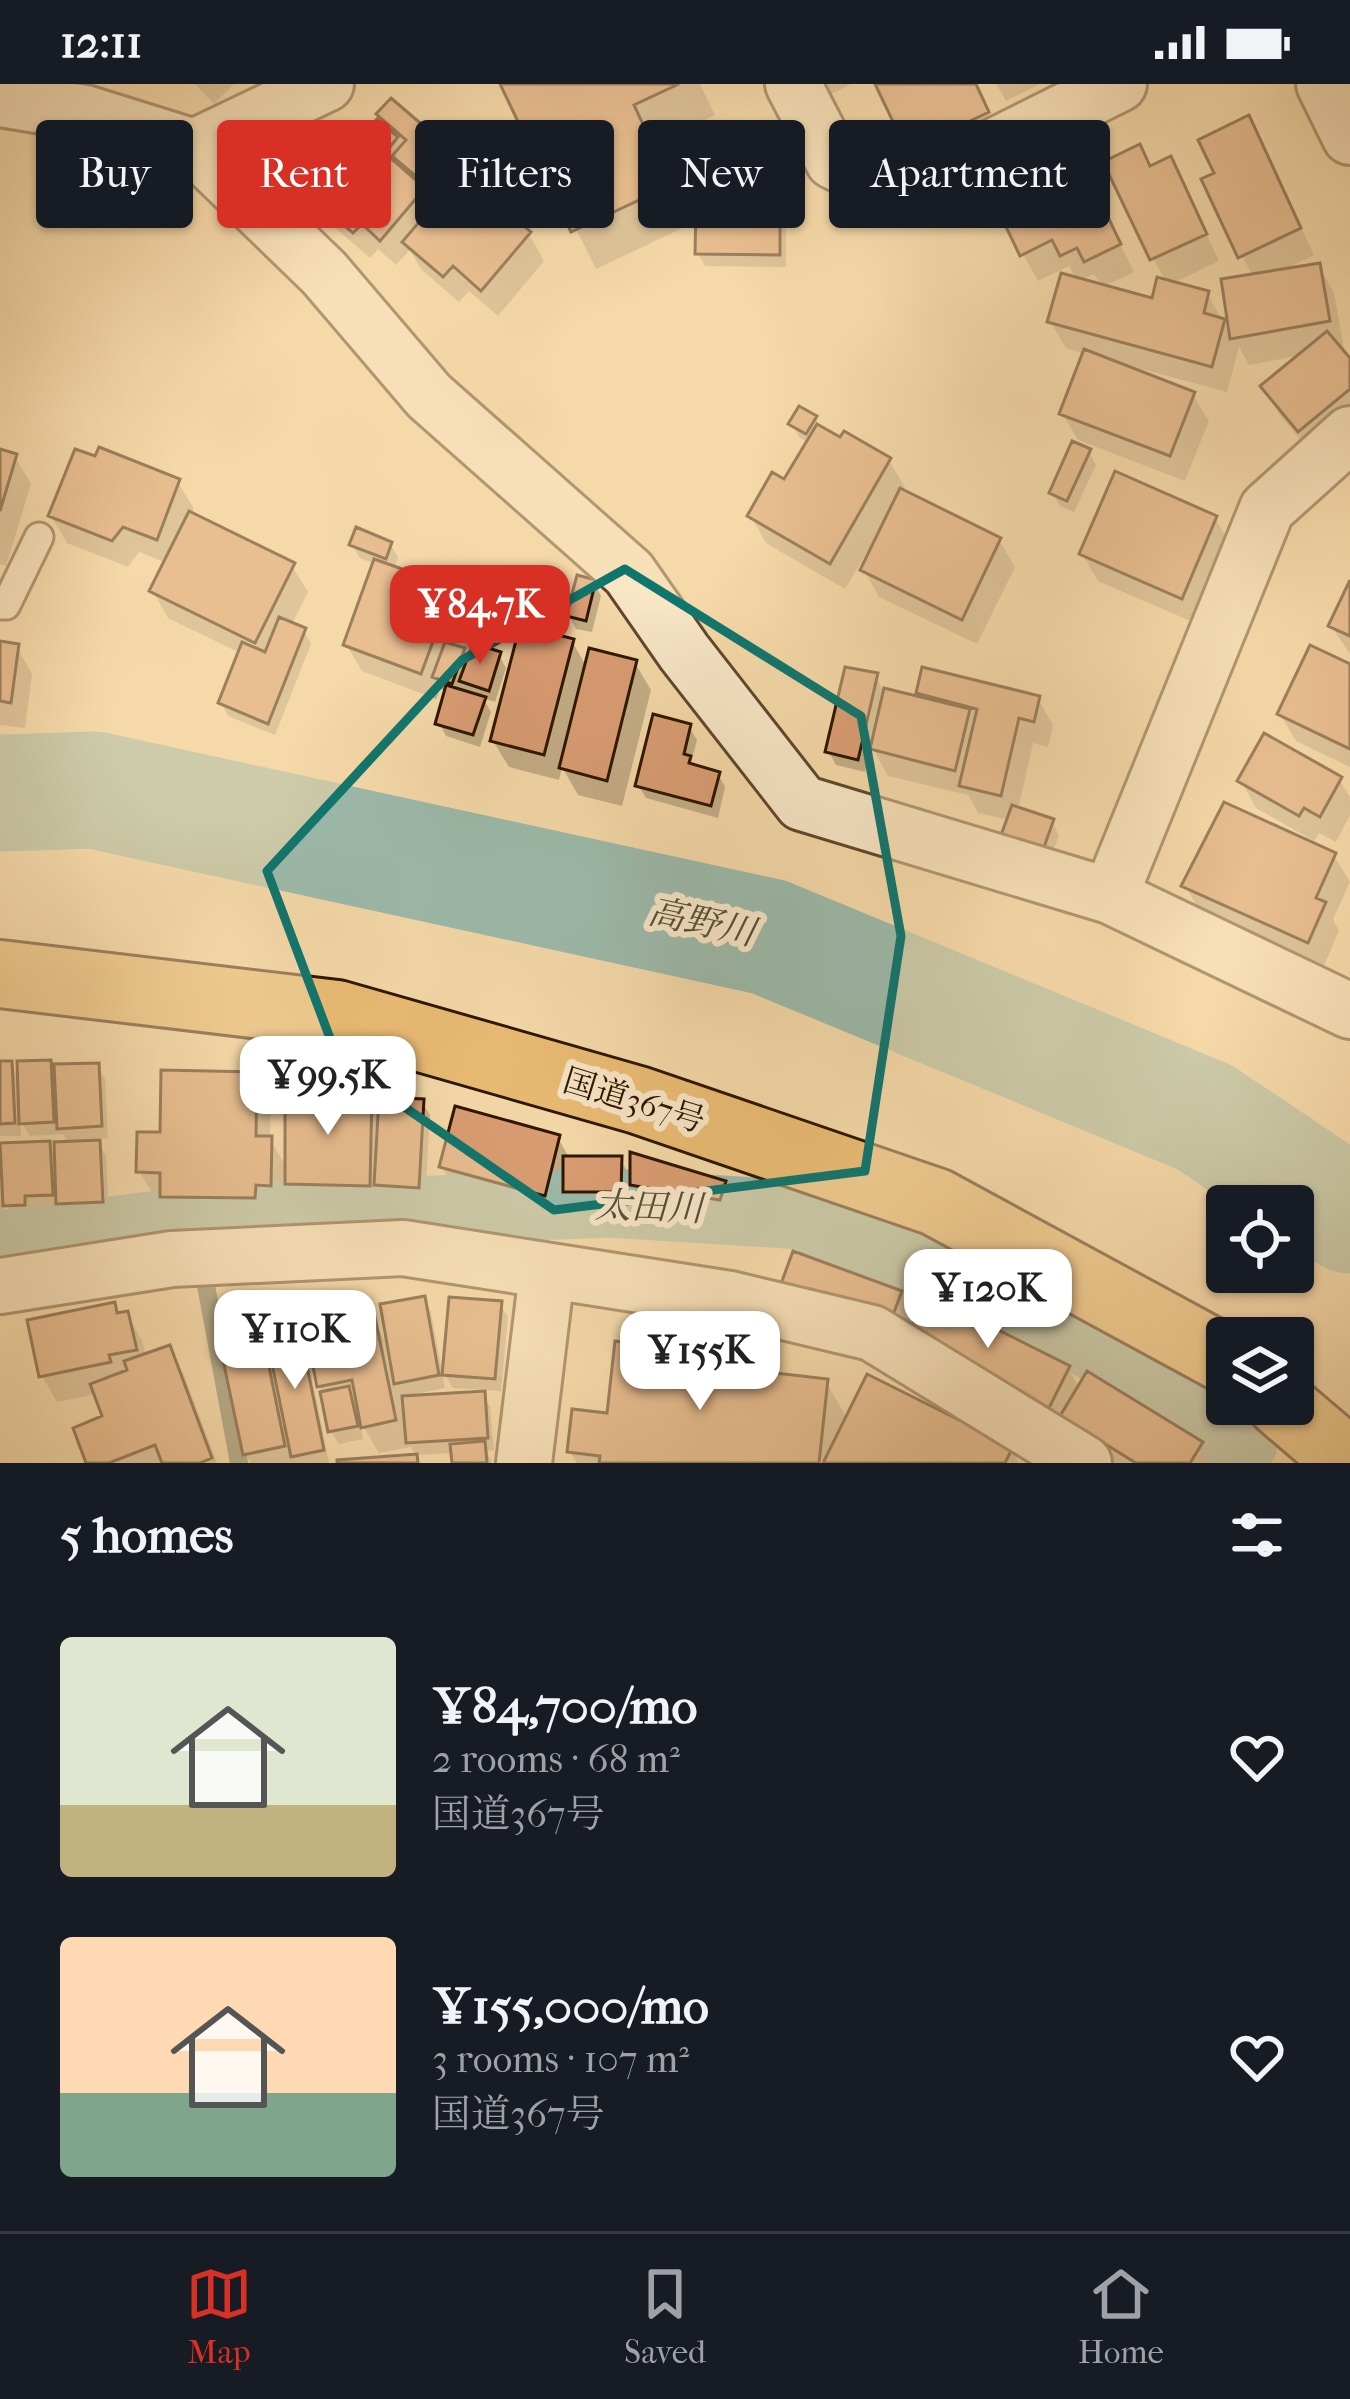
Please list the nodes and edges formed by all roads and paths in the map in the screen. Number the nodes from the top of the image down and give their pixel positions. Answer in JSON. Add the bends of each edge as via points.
{"nodes":[{"id":1,"x":326,"y":84,"type":"edge"},
{"id":2,"x":793,"y":84,"type":"edge"},
{"id":3,"x":1119,"y":84,"type":"edge"},
{"id":4,"x":1324,"y":84,"type":"edge"},
{"id":5,"x":0,"y":99,"type":"edge"},
{"id":6,"x":78,"y":99,"type":"edge"},
{"id":7,"x":1350,"y":137,"type":"edge"},
{"id":8,"x":194,"y":147,"type":"junction"},
{"id":9,"x":1350,"y":434,"type":"edge"},
{"id":10,"x":39,"y":537,"type":"dead end"},
{"id":11,"x":0,"y":604,"type":"edge"},
{"id":12,"x":1110,"y":896,"type":"junction"},
{"id":13,"x":0,"y":974,"type":"edge"},
{"id":14,"x":1350,"y":1010,"type":"edge"},
{"id":15,"x":547,"y":1273,"type":"junction"},
{"id":16,"x":0,"y":1286,"type":"edge"},
{"id":17,"x":1206,"y":1349,"type":"edge"},
{"id":18,"x":1306,"y":1425,"type":"edge"},
{"id":19,"x":1066,"y":1458,"type":"edge"},
{"id":20,"x":524,"y":1463,"type":"edge"},
{"id":21,"x":1350,"y":1463,"type":"edge"}],
"edges":[{"from":1,"to":8,"type":"street"},
{"from":2,"to":3,"type":"street","via":[[833,160],[899,194]]},
{"from":4,"to":7,"type":"street"},
{"from":5,"to":6,"type":"street"},
{"from":6,"to":8,"type":"street"},
{"from":8,"to":12,"type":"street","via":[[324,273],[429,396],[629,573],[802,802]]},
{"from":9,"to":12,"type":"street","via":[[1267,509]]},
{"from":10,"to":11,"type":"lane"},
{"from":12,"to":14,"type":"street"},
{"from":13,"to":17,"type":"highway","name":"国道367号","via":[[337,1014],[638,1100],[936,1202]]},
{"from":15,"to":16,"type":"street","via":[[404,1248],[172,1259]]},
{"from":15,"to":19,"type":"street","via":[[730,1299],[872,1334]]},
{"from":15,"to":20,"type":"street"},
{"from":18,"to":21,"type":"highway"}]}
